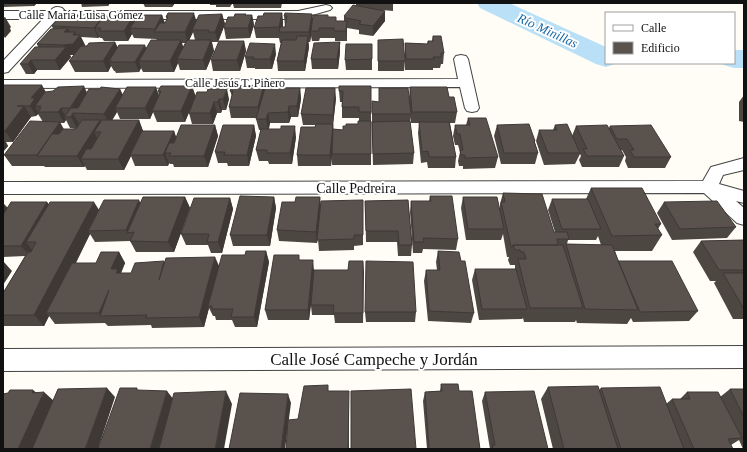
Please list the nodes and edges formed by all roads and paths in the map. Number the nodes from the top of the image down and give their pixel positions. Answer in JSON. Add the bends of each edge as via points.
{"nodes":[{"id":1,"x":64,"y":3,"type":"edge"},
{"id":2,"x":194,"y":3,"type":"edge"},
{"id":3,"x":326,"y":8,"type":"dead end"},
{"id":4,"x":3,"y":15,"type":"edge"},
{"id":5,"x":53,"y":15,"type":"junction"},
{"id":6,"x":187,"y":15,"type":"junction"},
{"id":7,"x":461,"y":59,"type":"dead end"},
{"id":8,"x":3,"y":69,"type":"edge"},
{"id":9,"x":466,"y":82,"type":"junction"},
{"id":10,"x":3,"y":84,"type":"edge"},
{"id":11,"x":472,"y":108,"type":"dead end"},
{"id":12,"x":744,"y":164,"type":"edge"},
{"id":13,"x":708,"y":187,"type":"junction"},
{"id":14,"x":3,"y":188,"type":"edge"},
{"id":15,"x":744,"y":197,"type":"edge"},
{"id":16,"x":744,"y":218,"type":"edge"},
{"id":17,"x":744,"y":357,"type":"edge"},
{"id":18,"x":3,"y":360,"type":"edge"}],
"edges":[{"from":1,"to":5,"type":"street"},
{"from":2,"to":6,"type":"street"},
{"from":3,"to":6,"type":"street","name":"Calle María Luisa Gómez","via":[[298,15]]},
{"from":4,"to":5,"type":"street","name":"Calle María Luisa Gómez"},
{"from":5,"to":6,"type":"street","name":"Calle María Luisa Gómez"},
{"from":5,"to":8,"type":"street"},
{"from":7,"to":9,"type":"street"},
{"from":9,"to":10,"type":"street","name":"Calle Jesús T. Piñero"},
{"from":9,"to":11,"type":"street"},
{"from":12,"to":13,"type":"street","via":[[717,171]]},
{"from":13,"to":14,"type":"street","name":"Calle Pedreira"},
{"from":13,"to":15,"type":"street","name":"Calle Pedreira"},
{"from":13,"to":16,"type":"street"},
{"from":17,"to":18,"type":"street","name":"Calle José Campeche y Jordán"}]}
